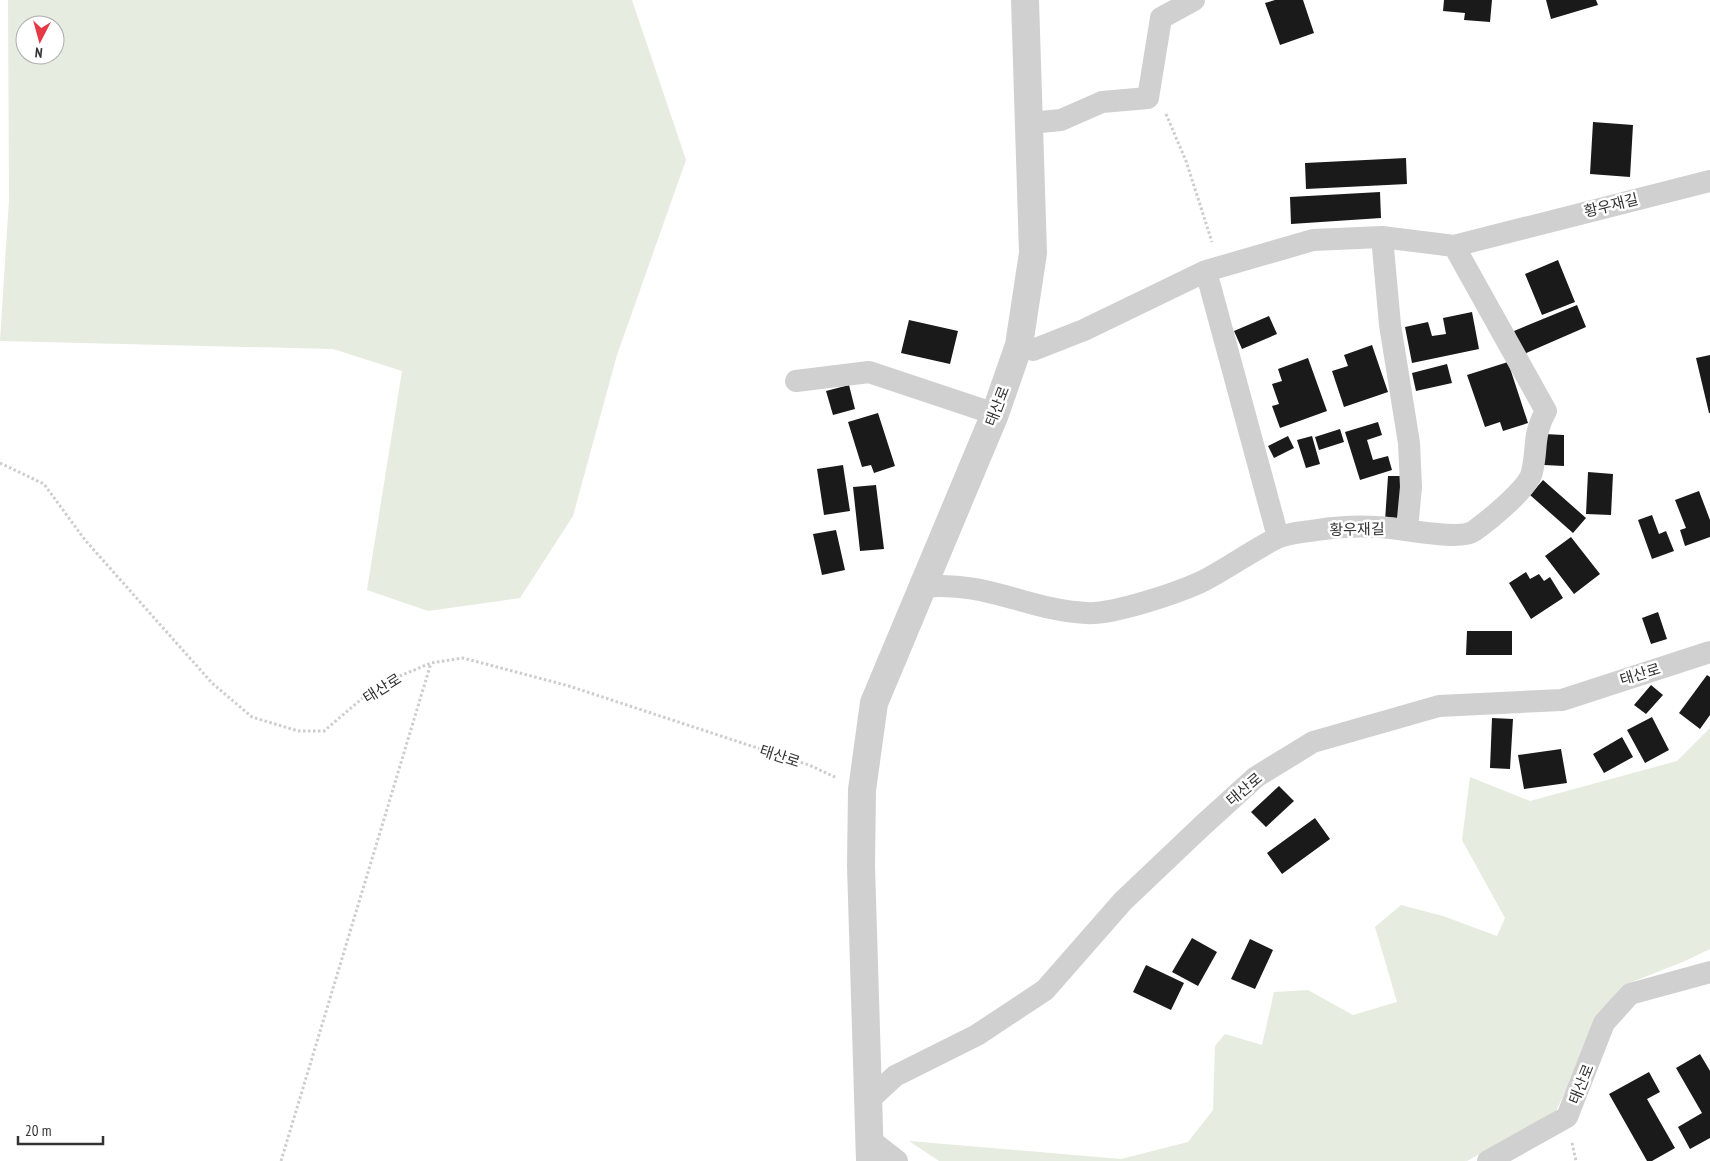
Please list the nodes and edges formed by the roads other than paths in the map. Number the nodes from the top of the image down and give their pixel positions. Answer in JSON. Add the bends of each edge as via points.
{"nodes":[{"id":1,"x":1025,"y":0,"type":"edge"},
{"id":2,"x":1194,"y":0,"type":"edge"},
{"id":3,"x":1030,"y":122,"type":"junction"},
{"id":4,"x":1710,"y":181,"type":"edge"},
{"id":5,"x":1382,"y":237,"type":"junction"},
{"id":6,"x":1454,"y":246,"type":"junction"},
{"id":7,"x":1213,"y":269,"type":"junction"},
{"id":8,"x":1019,"y":345,"type":"junction"},
{"id":9,"x":796,"y":381,"type":"dead end"},
{"id":10,"x":995,"y":414,"type":"junction"},
{"id":11,"x":1407,"y":529,"type":"junction"},
{"id":12,"x":1278,"y":537,"type":"junction"},
{"id":13,"x":923,"y":587,"type":"junction"},
{"id":14,"x":1710,"y":652,"type":"edge"},
{"id":15,"x":1710,"y":972,"type":"edge"},
{"id":16,"x":868,"y":1100,"type":"junction"},
{"id":17,"x":869,"y":1150,"type":"edge"},
{"id":18,"x":897,"y":1161,"type":"edge"},
{"id":19,"x":1488,"y":1161,"type":"edge"}],
"edges":[{"from":1,"to":3,"type":"street","name":"태산로"},
{"from":2,"to":3,"type":"street","via":[[1161,18],[1148,98],[1102,102],[1061,120]]},
{"from":3,"to":8,"type":"street","name":"태산로","via":[[1033,253]]},
{"from":4,"to":6,"type":"street","name":"황우재길"},
{"from":5,"to":6,"type":"street","name":"황우재길"},
{"from":5,"to":7,"type":"street","name":"황우재길","via":[[1313,240]]},
{"from":5,"to":11,"type":"street","via":[[1390,324],[1409,443],[1411,488]]},
{"from":6,"to":11,"type":"street","name":"황우재길","via":[[1546,411],[1537,426],[1532,474],[1506,506],[1472,532],[1434,535]]},
{"from":7,"to":8,"type":"street","name":"황우재길","via":[[1084,330],[1033,350]]},
{"from":7,"to":12,"type":"street"},
{"from":8,"to":10,"type":"street","name":"태산로"},
{"from":9,"to":10,"type":"street","via":[[869,372]]},
{"from":10,"to":13,"type":"street","name":"태산로"},
{"from":11,"to":12,"type":"street","name":"황우재길","via":[[1320,529]]},
{"from":12,"to":13,"type":"street","name":"황우재길","via":[[1201,582],[1118,610],[1086,614],[990,590],[946,584]]},
{"from":13,"to":16,"type":"street","name":"태산로","via":[[874,703],[862,790]]},
{"from":14,"to":16,"type":"street","name":"태산로","via":[[1562,700],[1439,706],[1313,742],[1256,778],[1202,826],[1124,901],[1045,990],[977,1035],[895,1076]]},
{"from":15,"to":19,"type":"street","name":"태산로","via":[[1630,994],[1604,1023],[1567,1117]]},
{"from":16,"to":17,"type":"street","name":"태산로"},
{"from":17,"to":18,"type":"street","name":"태산로"}]}
